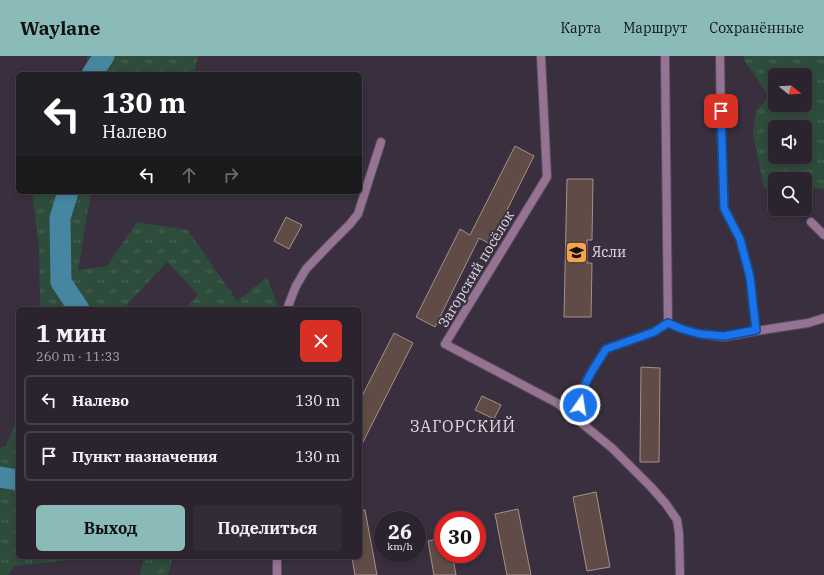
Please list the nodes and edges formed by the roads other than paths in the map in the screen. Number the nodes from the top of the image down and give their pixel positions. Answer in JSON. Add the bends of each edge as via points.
{"nodes":[{"id":1,"x":541,"y":56,"type":"edge"},
{"id":2,"x":665,"y":56,"type":"edge"},
{"id":3,"x":720,"y":56,"type":"edge"},
{"id":4,"x":381,"y":142,"type":"dead end"},
{"id":5,"x":811,"y":222,"type":"dead end"},
{"id":6,"x":824,"y":235,"type":"edge"},
{"id":7,"x":289,"y":307,"type":"edge"},
{"id":8,"x":824,"y":318,"type":"edge"},
{"id":9,"x":668,"y":323,"type":"junction"},
{"id":10,"x":756,"y":330,"type":"junction"},
{"id":11,"x":586,"y":426,"type":"junction"},
{"id":12,"x":277,"y":559,"type":"edge"},
{"id":13,"x":277,"y":575,"type":"edge"},
{"id":14,"x":680,"y":575,"type":"edge"}],
"edges":[{"from":1,"to":11,"type":"street","name":"Загорский посёлок","via":[[547,177],[446,344],[556,403]]},
{"from":2,"to":9,"type":"street"},
{"from":3,"to":10,"type":"street","via":[[724,208],[740,239],[750,277]]},
{"from":4,"to":7,"type":"street","via":[[358,214],[306,269],[296,286]]},
{"from":5,"to":6,"type":"street"},
{"from":8,"to":10,"type":"street","via":[[808,323]]},
{"from":9,"to":10,"type":"street","via":[[700,334],[724,336]]},
{"from":9,"to":11,"type":"street","via":[[654,332],[606,349],[581,394],[580,405]]},
{"from":11,"to":14,"type":"street","name":"Загорский посёлок","via":[[651,487],[677,520]]},
{"from":12,"to":13,"type":"street"}]}
